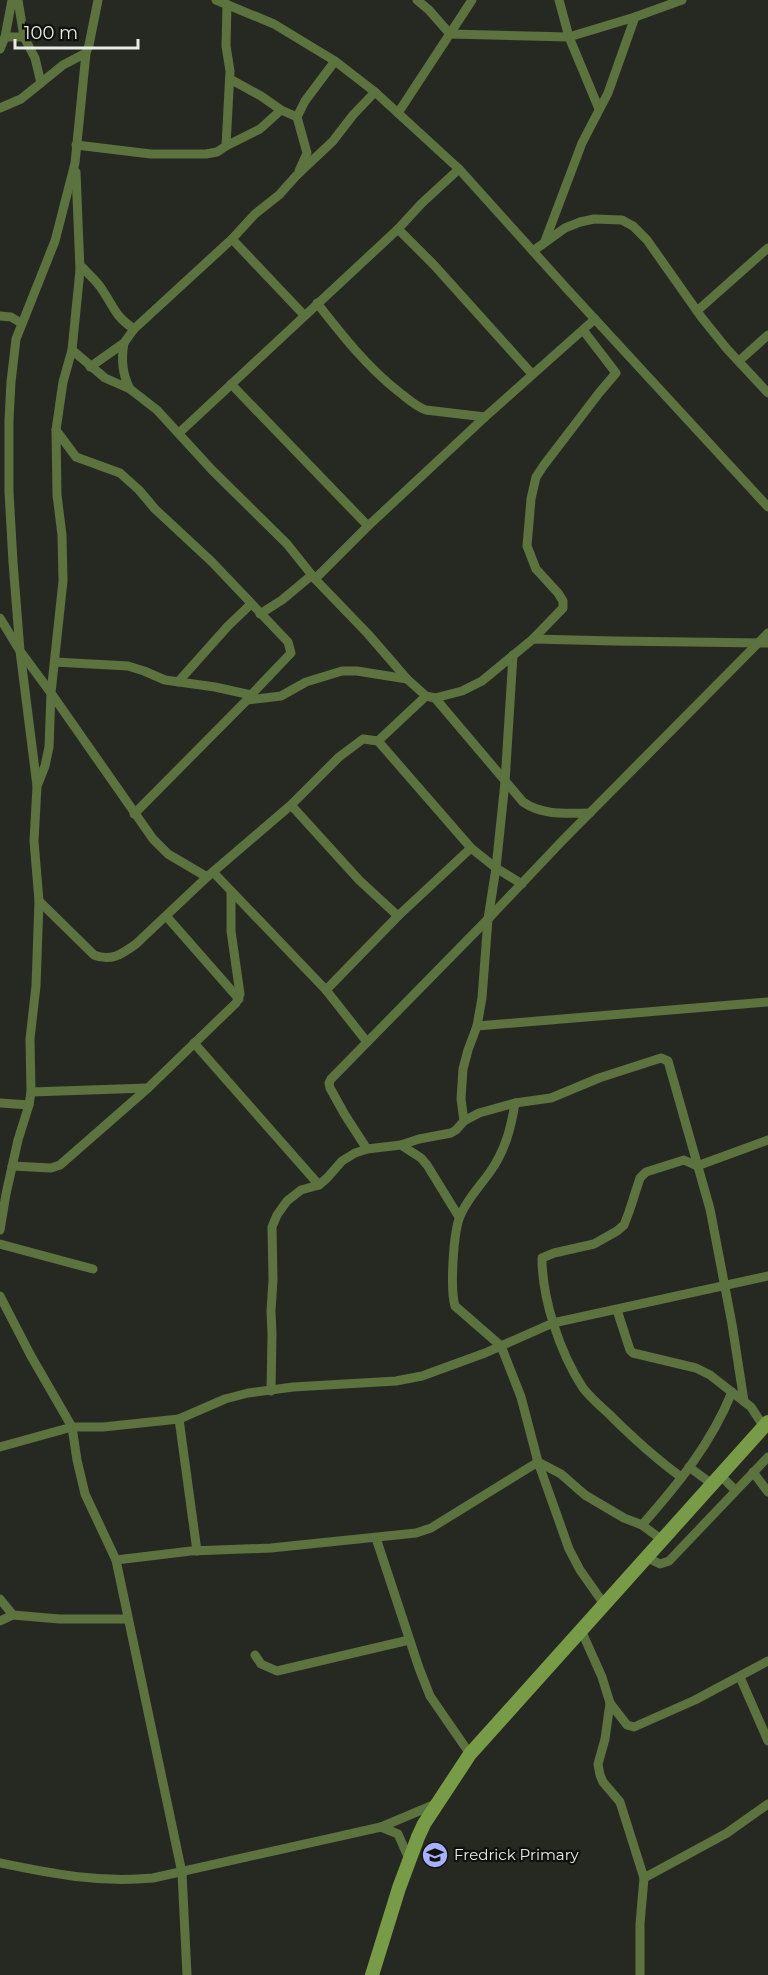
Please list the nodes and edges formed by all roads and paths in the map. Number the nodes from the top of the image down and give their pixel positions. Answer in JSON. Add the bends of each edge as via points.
{"nodes":[{"id":1,"x":12,"y":0,"type":"edge"},
{"id":2,"x":18,"y":0,"type":"edge"},
{"id":3,"x":98,"y":0,"type":"edge"},
{"id":4,"x":216,"y":0,"type":"edge"},
{"id":5,"x":417,"y":0,"type":"edge"},
{"id":6,"x":472,"y":0,"type":"edge"},
{"id":7,"x":559,"y":0,"type":"edge"},
{"id":8,"x":682,"y":0,"type":"edge"},
{"id":9,"x":227,"y":4,"type":"junction"},
{"id":10,"x":635,"y":17,"type":"junction"},
{"id":11,"x":450,"y":34,"type":"junction"},
{"id":12,"x":5,"y":37,"type":"junction"},
{"id":13,"x":24,"y":37,"type":"junction"},
{"id":14,"x":568,"y":37,"type":"junction"},
{"id":15,"x":0,"y":49,"type":"edge"},
{"id":16,"x":86,"y":52,"type":"junction"},
{"id":17,"x":335,"y":61,"type":"junction"},
{"id":18,"x":230,"y":79,"type":"junction"},
{"id":19,"x":41,"y":83,"type":"junction"},
{"id":20,"x":375,"y":92,"type":"junction"},
{"id":21,"x":0,"y":108,"type":"edge"},
{"id":22,"x":599,"y":109,"type":"junction"},
{"id":23,"x":281,"y":110,"type":"junction"},
{"id":24,"x":398,"y":113,"type":"junction"},
{"id":25,"x":297,"y":117,"type":"junction"},
{"id":26,"x":76,"y":145,"type":"junction"},
{"id":27,"x":226,"y":146,"type":"junction"},
{"id":28,"x":75,"y":164,"type":"junction"},
{"id":29,"x":459,"y":169,"type":"junction"},
{"id":30,"x":296,"y":176,"type":"junction"},
{"id":31,"x":398,"y":229,"type":"junction"},
{"id":32,"x":232,"y":239,"type":"junction"},
{"id":33,"x":545,"y":241,"type":"junction"},
{"id":34,"x":768,"y":248,"type":"edge"},
{"id":35,"x":533,"y":251,"type":"junction"},
{"id":36,"x":80,"y":270,"type":"junction"},
{"id":37,"x":317,"y":303,"type":"junction"},
{"id":38,"x":697,"y":311,"type":"junction"},
{"id":39,"x":304,"y":315,"type":"junction"},
{"id":40,"x":0,"y":316,"type":"edge"},
{"id":41,"x":595,"y":319,"type":"junction"},
{"id":42,"x":21,"y":323,"type":"junction"},
{"id":43,"x":134,"y":329,"type":"junction"},
{"id":44,"x":583,"y":330,"type":"junction"},
{"id":45,"x":768,"y":335,"type":"edge"},
{"id":46,"x":124,"y":343,"type":"junction"},
{"id":47,"x":72,"y":350,"type":"junction"},
{"id":48,"x":739,"y":361,"type":"junction"},
{"id":49,"x":90,"y":367,"type":"junction"},
{"id":50,"x":532,"y":374,"type":"junction"},
{"id":51,"x":231,"y":384,"type":"junction"},
{"id":52,"x":130,"y":389,"type":"junction"},
{"id":53,"x":768,"y":393,"type":"edge"},
{"id":54,"x":485,"y":417,"type":"junction"},
{"id":55,"x":5,"y":419,"type":"edge"},
{"id":56,"x":56,"y":430,"type":"junction"},
{"id":57,"x":179,"y":433,"type":"junction"},
{"id":58,"x":768,"y":507,"type":"edge"},
{"id":59,"x":368,"y":526,"type":"junction"},
{"id":60,"x":313,"y":577,"type":"junction"},
{"id":61,"x":251,"y":604,"type":"junction"},
{"id":62,"x":260,"y":614,"type":"junction"},
{"id":63,"x":0,"y":618,"type":"edge"},
{"id":64,"x":768,"y":633,"type":"edge"},
{"id":65,"x":533,"y":639,"type":"junction"},
{"id":66,"x":763,"y":642,"type":"edge"},
{"id":67,"x":20,"y":651,"type":"junction"},
{"id":68,"x":513,"y":655,"type":"junction"},
{"id":69,"x":55,"y":662,"type":"junction"},
{"id":70,"x":407,"y":679,"type":"junction"},
{"id":71,"x":178,"y":682,"type":"junction"},
{"id":72,"x":51,"y":693,"type":"junction"},
{"id":73,"x":430,"y":697,"type":"junction"},
{"id":74,"x":249,"y":698,"type":"junction"},
{"id":75,"x":378,"y":741,"type":"junction"},
{"id":76,"x":505,"y":782,"type":"junction"},
{"id":77,"x":38,"y":786,"type":"junction"},
{"id":78,"x":291,"y":804,"type":"junction"},
{"id":79,"x":590,"y":813,"type":"junction"},
{"id":80,"x":134,"y":814,"type":"junction"},
{"id":81,"x":471,"y":848,"type":"junction"},
{"id":82,"x":496,"y":868,"type":"junction"},
{"id":83,"x":210,"y":874,"type":"junction"},
{"id":84,"x":522,"y":884,"type":"junction"},
{"id":85,"x":231,"y":891,"type":"junction"},
{"id":86,"x":39,"y":901,"type":"junction"},
{"id":87,"x":398,"y":916,"type":"junction"},
{"id":88,"x":167,"y":917,"type":"junction"},
{"id":89,"x":488,"y":920,"type":"junction"},
{"id":90,"x":326,"y":990,"type":"junction"},
{"id":91,"x":239,"y":999,"type":"junction"},
{"id":92,"x":768,"y":1002,"type":"edge"},
{"id":93,"x":477,"y":1026,"type":"junction"},
{"id":94,"x":367,"y":1041,"type":"junction"},
{"id":95,"x":194,"y":1043,"type":"junction"},
{"id":96,"x":148,"y":1088,"type":"junction"},
{"id":97,"x":31,"y":1092,"type":"junction"},
{"id":98,"x":514,"y":1102,"type":"junction"},
{"id":99,"x":0,"y":1103,"type":"edge"},
{"id":100,"x":29,"y":1105,"type":"junction"},
{"id":101,"x":464,"y":1121,"type":"junction"},
{"id":102,"x":768,"y":1140,"type":"edge"},
{"id":103,"x":402,"y":1145,"type":"junction"},
{"id":104,"x":367,"y":1149,"type":"junction"},
{"id":105,"x":12,"y":1166,"type":"junction"},
{"id":106,"x":697,"y":1166,"type":"junction"},
{"id":107,"x":319,"y":1185,"type":"junction"},
{"id":108,"x":459,"y":1217,"type":"junction"},
{"id":109,"x":0,"y":1230,"type":"edge"},
{"id":110,"x":0,"y":1244,"type":"edge"},
{"id":111,"x":93,"y":1269,"type":"dead end"},
{"id":112,"x":768,"y":1276,"type":"edge"},
{"id":113,"x":725,"y":1287,"type":"junction"},
{"id":114,"x":0,"y":1296,"type":"edge"},
{"id":115,"x":618,"y":1310,"type":"junction"},
{"id":116,"x":553,"y":1323,"type":"junction"},
{"id":117,"x":501,"y":1346,"type":"junction"},
{"id":118,"x":270,"y":1391,"type":"junction"},
{"id":119,"x":732,"y":1392,"type":"junction"},
{"id":120,"x":744,"y":1401,"type":"junction"},
{"id":121,"x":179,"y":1419,"type":"junction"},
{"id":122,"x":766,"y":1425,"type":"edge"},
{"id":123,"x":72,"y":1427,"type":"junction"},
{"id":124,"x":0,"y":1448,"type":"edge"},
{"id":125,"x":768,"y":1457,"type":"edge"},
{"id":126,"x":538,"y":1461,"type":"junction"},
{"id":127,"x":689,"y":1467,"type":"junction"},
{"id":128,"x":753,"y":1472,"type":"junction"},
{"id":129,"x":681,"y":1477,"type":"junction"},
{"id":130,"x":716,"y":1479,"type":"junction"},
{"id":131,"x":735,"y":1491,"type":"junction"},
{"id":132,"x":768,"y":1492,"type":"edge"},
{"id":133,"x":642,"y":1525,"type":"junction"},
{"id":134,"x":376,"y":1538,"type":"junction"},
{"id":135,"x":662,"y":1540,"type":"junction"},
{"id":136,"x":197,"y":1551,"type":"junction"},
{"id":137,"x":646,"y":1557,"type":"junction"},
{"id":138,"x":116,"y":1560,"type":"junction"},
{"id":139,"x":0,"y":1599,"type":"edge"},
{"id":140,"x":604,"y":1604,"type":"junction"},
{"id":141,"x":13,"y":1615,"type":"junction"},
{"id":142,"x":128,"y":1619,"type":"junction"},
{"id":143,"x":0,"y":1621,"type":"edge"},
{"id":144,"x":581,"y":1630,"type":"junction"},
{"id":145,"x":410,"y":1640,"type":"junction"},
{"id":146,"x":255,"y":1655,"type":"dead end"},
{"id":147,"x":768,"y":1661,"type":"edge"},
{"id":148,"x":740,"y":1677,"type":"junction"},
{"id":149,"x":610,"y":1703,"type":"junction"},
{"id":150,"x":768,"y":1741,"type":"edge"},
{"id":151,"x":470,"y":1754,"type":"junction"},
{"id":152,"x":438,"y":1803,"type":"junction"},
{"id":153,"x":767,"y":1808,"type":"edge"},
{"id":154,"x":381,"y":1827,"type":"junction"},
{"id":155,"x":409,"y":1859,"type":"junction"},
{"id":156,"x":0,"y":1863,"type":"edge"},
{"id":157,"x":182,"y":1873,"type":"junction"},
{"id":158,"x":644,"y":1878,"type":"junction"},
{"id":159,"x":187,"y":1975,"type":"edge"},
{"id":160,"x":372,"y":1975,"type":"edge"},
{"id":161,"x":640,"y":1975,"type":"edge"}],
"edges":[{"from":1,"to":12,"type":"street"},
{"from":2,"to":13,"type":"street"},
{"from":3,"to":16,"type":"street"},
{"from":4,"to":9,"type":"street"},
{"from":5,"to":11,"type":"street"},
{"from":6,"to":11,"type":"street"},
{"from":7,"to":14,"type":"street"},
{"from":8,"to":10,"type":"street"},
{"from":9,"to":17,"type":"street","via":[[274,24]]},
{"from":9,"to":18,"type":"street"},
{"from":10,"to":14,"type":"street"},
{"from":10,"to":22,"type":"street"},
{"from":11,"to":14,"type":"street"},
{"from":11,"to":24,"type":"street"},
{"from":12,"to":13,"type":"street"},
{"from":12,"to":15,"type":"street"},
{"from":13,"to":19,"type":"street","via":[[36,58]]},
{"from":14,"to":22,"type":"street"},
{"from":16,"to":19,"type":"street"},
{"from":16,"to":26,"type":"street"},
{"from":17,"to":20,"type":"street"},
{"from":17,"to":25,"type":"street"},
{"from":18,"to":23,"type":"street"},
{"from":18,"to":27,"type":"street"},
{"from":19,"to":21,"type":"street","via":[[21,99]]},
{"from":20,"to":24,"type":"street"},
{"from":20,"to":30,"type":"street"},
{"from":22,"to":33,"type":"street"},
{"from":23,"to":25,"type":"street"},
{"from":23,"to":27,"type":"street","via":[[260,129]]},
{"from":24,"to":29,"type":"street"},
{"from":25,"to":30,"type":"street","via":[[307,153]]},
{"from":26,"to":27,"type":"street","via":[[151,154],[206,154]]},
{"from":26,"to":28,"type":"street"},
{"from":28,"to":36,"type":"street"},
{"from":28,"to":42,"type":"street","via":[[55,241]]},
{"from":29,"to":31,"type":"street"},
{"from":29,"to":35,"type":"street"},
{"from":30,"to":32,"type":"street"},
{"from":31,"to":37,"type":"street"},
{"from":31,"to":50,"type":"street"},
{"from":32,"to":39,"type":"street"},
{"from":32,"to":43,"type":"street"},
{"from":33,"to":35,"type":"street"},
{"from":33,"to":38,"type":"street","via":[[580,222],[622,220],[646,240]]},
{"from":34,"to":38,"type":"street"},
{"from":35,"to":41,"type":"street"},
{"from":36,"to":43,"type":"street","via":[[83,268],[103,289],[121,320]]},
{"from":36,"to":47,"type":"street"},
{"from":37,"to":39,"type":"street"},
{"from":37,"to":54,"type":"street","via":[[360,356],[418,408]]},
{"from":38,"to":48,"type":"street"},
{"from":39,"to":51,"type":"street"},
{"from":40,"to":42,"type":"street"},
{"from":41,"to":44,"type":"street"},
{"from":41,"to":58,"type":"street"},
{"from":42,"to":55,"type":"street"},
{"from":43,"to":46,"type":"street"},
{"from":44,"to":50,"type":"street"},
{"from":44,"to":65,"type":"street","via":[[616,374],[536,477],[527,546],[536,569],[558,593],[564,608]]},
{"from":45,"to":48,"type":"street"},
{"from":46,"to":49,"type":"street"},
{"from":46,"to":52,"type":"street","via":[[124,379]]},
{"from":47,"to":49,"type":"street"},
{"from":47,"to":56,"type":"street"},
{"from":48,"to":53,"type":"street"},
{"from":49,"to":52,"type":"street"},
{"from":50,"to":54,"type":"street"},
{"from":51,"to":57,"type":"street"},
{"from":51,"to":59,"type":"street"},
{"from":52,"to":57,"type":"street"},
{"from":54,"to":59,"type":"street"},
{"from":55,"to":67,"type":"street"},
{"from":56,"to":61,"type":"street","via":[[76,457],[127,479]]},
{"from":56,"to":69,"type":"street","via":[[63,581]]},
{"from":57,"to":60,"type":"street","via":[[287,544]]},
{"from":59,"to":60,"type":"street"},
{"from":60,"to":62,"type":"street"},
{"from":60,"to":70,"type":"street"},
{"from":61,"to":62,"type":"street"},
{"from":61,"to":71,"type":"street"},
{"from":62,"to":74,"type":"street","via":[[288,642],[291,653]]},
{"from":63,"to":67,"type":"street"},
{"from":64,"to":66,"type":"street"},
{"from":65,"to":66,"type":"street"},
{"from":65,"to":68,"type":"street"},
{"from":66,"to":79,"type":"street"},
{"from":67,"to":72,"type":"street"},
{"from":67,"to":77,"type":"street"},
{"from":68,"to":73,"type":"street","via":[[482,681],[462,691]]},
{"from":68,"to":76,"type":"street"},
{"from":69,"to":71,"type":"street","via":[[128,666]]},
{"from":69,"to":72,"type":"street"},
{"from":70,"to":73,"type":"street"},
{"from":70,"to":74,"type":"street","via":[[342,671],[306,682],[281,696]]},
{"from":71,"to":74,"type":"street","via":[[215,687]]},
{"from":72,"to":77,"type":"street","via":[[49,747]]},
{"from":72,"to":80,"type":"street"},
{"from":73,"to":75,"type":"street"},
{"from":73,"to":76,"type":"street"},
{"from":74,"to":80,"type":"street"},
{"from":75,"to":78,"type":"street","via":[[357,741]]},
{"from":75,"to":81,"type":"street"},
{"from":76,"to":79,"type":"street","via":[[538,810]]},
{"from":76,"to":82,"type":"street"},
{"from":77,"to":86,"type":"street","via":[[34,841]]},
{"from":78,"to":83,"type":"street"},
{"from":78,"to":87,"type":"street","via":[[359,880]]},
{"from":79,"to":84,"type":"street"},
{"from":80,"to":83,"type":"street","via":[[168,854]]},
{"from":81,"to":82,"type":"street"},
{"from":81,"to":87,"type":"street"},
{"from":82,"to":84,"type":"street"},
{"from":82,"to":89,"type":"street"},
{"from":83,"to":85,"type":"street"},
{"from":83,"to":88,"type":"street"},
{"from":84,"to":89,"type":"street"},
{"from":85,"to":90,"type":"street"},
{"from":85,"to":91,"type":"street"},
{"from":86,"to":88,"type":"street","via":[[94,955],[102,958],[123,953]]},
{"from":86,"to":97,"type":"street","via":[[30,1039]]},
{"from":87,"to":90,"type":"street"},
{"from":88,"to":91,"type":"street"},
{"from":89,"to":93,"type":"street"},
{"from":89,"to":94,"type":"street"},
{"from":90,"to":94,"type":"street"},
{"from":91,"to":95,"type":"street"},
{"from":92,"to":93,"type":"street"},
{"from":93,"to":101,"type":"street","via":[[463,1070]]},
{"from":94,"to":104,"type":"street","via":[[329,1083]]},
{"from":95,"to":96,"type":"street"},
{"from":95,"to":107,"type":"street"},
{"from":96,"to":97,"type":"street"},
{"from":96,"to":105,"type":"street","via":[[60,1165]]},
{"from":97,"to":100,"type":"street"},
{"from":98,"to":101,"type":"street"},
{"from":98,"to":106,"type":"street","via":[[551,1098],[599,1078],[665,1059]]},
{"from":98,"to":108,"type":"street","via":[[506,1145],[498,1162]]},
{"from":99,"to":100,"type":"street"},
{"from":100,"to":105,"type":"street"},
{"from":101,"to":103,"type":"street","via":[[451,1133]]},
{"from":102,"to":106,"type":"street"},
{"from":103,"to":104,"type":"street"},
{"from":103,"to":108,"type":"street","via":[[430,1169]]},
{"from":104,"to":107,"type":"street","via":[[342,1161]]},
{"from":105,"to":109,"type":"street"},
{"from":106,"to":113,"type":"street"},
{"from":106,"to":116,"type":"street","via":[[684,1161],[646,1172],[640,1178],[624,1225],[617,1231],[594,1244],[542,1258]]},
{"from":107,"to":118,"type":"street","via":[[301,1190],[287,1201],[272,1227]]},
{"from":108,"to":117,"type":"street","via":[[451,1284],[455,1306]]},
{"from":110,"to":111,"type":"street"},
{"from":112,"to":113,"type":"street"},
{"from":113,"to":115,"type":"street"},
{"from":113,"to":120,"type":"street"},
{"from":114,"to":123,"type":"street"},
{"from":115,"to":116,"type":"street"},
{"from":115,"to":119,"type":"street","via":[[633,1353],[696,1368]]},
{"from":116,"to":117,"type":"street"},
{"from":116,"to":129,"type":"street","via":[[584,1389],[639,1444]]},
{"from":117,"to":118,"type":"street","via":[[422,1376]]},
{"from":117,"to":126,"type":"street","via":[[521,1397]]},
{"from":118,"to":121,"type":"street","via":[[225,1399]]},
{"from":119,"to":120,"type":"street"},
{"from":119,"to":127,"type":"street","via":[[709,1441]]},
{"from":120,"to":122,"type":"street"},
{"from":121,"to":123,"type":"street"},
{"from":121,"to":136,"type":"street"},
{"from":122,"to":130,"type":"street"},
{"from":123,"to":124,"type":"street"},
{"from":123,"to":138,"type":"street","via":[[85,1494]]},
{"from":125,"to":128,"type":"street"},
{"from":126,"to":133,"type":"street","via":[[585,1495]]},
{"from":126,"to":134,"type":"street","via":[[431,1528]]},
{"from":126,"to":140,"type":"street","via":[[569,1549]]},
{"from":127,"to":129,"type":"street"},
{"from":127,"to":130,"type":"street"},
{"from":128,"to":131,"type":"street"},
{"from":128,"to":132,"type":"street"},
{"from":129,"to":133,"type":"street"},
{"from":130,"to":131,"type":"street"},
{"from":130,"to":135,"type":"street"},
{"from":131,"to":137,"type":"street","via":[[669,1561],[660,1564]]},
{"from":133,"to":135,"type":"street"},
{"from":134,"to":136,"type":"street"},
{"from":134,"to":145,"type":"street"},
{"from":135,"to":137,"type":"street"},
{"from":136,"to":138,"type":"street"},
{"from":137,"to":140,"type":"street"},
{"from":138,"to":142,"type":"street"},
{"from":139,"to":141,"type":"street"},
{"from":140,"to":144,"type":"street"},
{"from":141,"to":142,"type":"street"},
{"from":141,"to":143,"type":"street"},
{"from":142,"to":157,"type":"street"},
{"from":144,"to":149,"type":"street"},
{"from":144,"to":151,"type":"street"},
{"from":145,"to":146,"type":"street","via":[[277,1671],[261,1664]]},
{"from":145,"to":151,"type":"street","via":[[430,1696]]},
{"from":147,"to":148,"type":"street"},
{"from":148,"to":149,"type":"street","via":[[634,1727],[627,1725]]},
{"from":148,"to":150,"type":"street"},
{"from":149,"to":158,"type":"street","via":[[598,1764],[600,1775],[620,1802]]},
{"from":151,"to":152,"type":"street"},
{"from":152,"to":154,"type":"street"},
{"from":152,"to":155,"type":"street"},
{"from":153,"to":158,"type":"street"},
{"from":154,"to":155,"type":"street","via":[[398,1834]]},
{"from":154,"to":157,"type":"street"},
{"from":155,"to":160,"type":"street"},
{"from":156,"to":157,"type":"street","via":[[73,1878],[110,1880]]},
{"from":157,"to":159,"type":"street"},
{"from":158,"to":161,"type":"street"}]}
